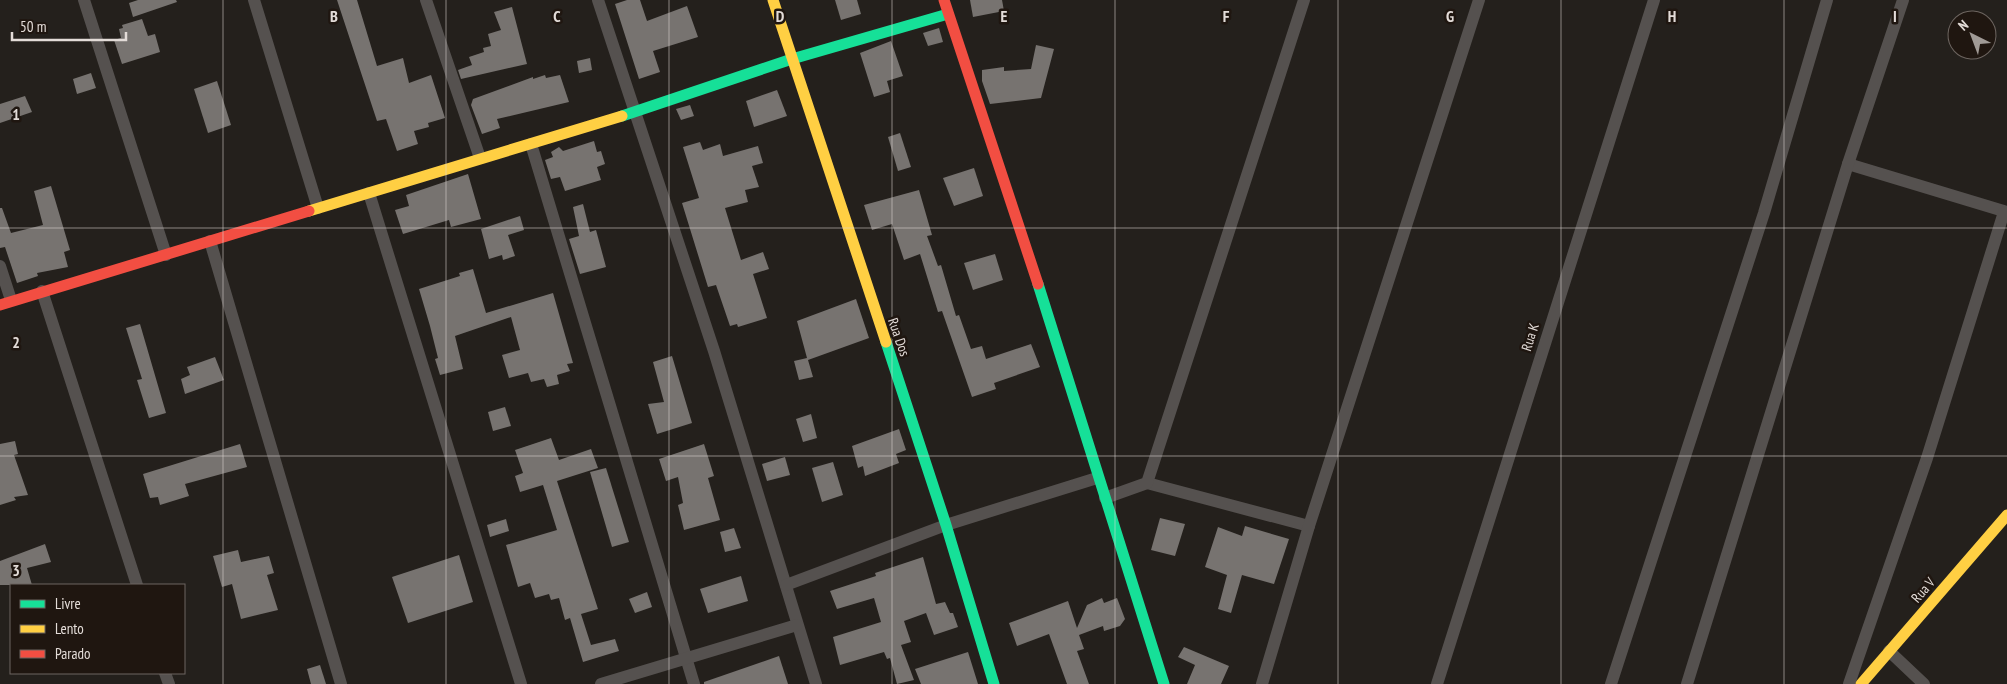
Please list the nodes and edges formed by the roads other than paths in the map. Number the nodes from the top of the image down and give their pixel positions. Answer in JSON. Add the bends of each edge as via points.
{"nodes":[{"id":1,"x":84,"y":0,"type":"edge"},
{"id":2,"x":254,"y":0,"type":"edge"},
{"id":3,"x":426,"y":0,"type":"edge"},
{"id":4,"x":598,"y":0,"type":"edge"},
{"id":5,"x":773,"y":0,"type":"edge"},
{"id":6,"x":944,"y":0,"type":"edge"},
{"id":7,"x":1304,"y":0,"type":"edge"},
{"id":8,"x":1479,"y":0,"type":"edge"},
{"id":9,"x":1654,"y":0,"type":"edge"},
{"id":10,"x":1827,"y":0,"type":"edge"},
{"id":11,"x":1903,"y":0,"type":"edge"},
{"id":12,"x":948,"y":14,"type":"junction"},
{"id":13,"x":792,"y":59,"type":"junction"},
{"id":14,"x":635,"y":112,"type":"junction"},
{"id":15,"x":531,"y":144,"type":"junction"},
{"id":16,"x":480,"y":158,"type":"junction"},
{"id":17,"x":1848,"y":164,"type":"junction"},
{"id":18,"x":369,"y":193,"type":"junction"},
{"id":19,"x":318,"y":208,"type":"junction"},
{"id":20,"x":2006,"y":212,"type":"edge"},
{"id":21,"x":210,"y":241,"type":"junction"},
{"id":22,"x":166,"y":255,"type":"junction"},
{"id":23,"x":0,"y":266,"type":"edge"},
{"id":24,"x":42,"y":291,"type":"junction"},
{"id":25,"x":6,"y":303,"type":"edge"},
{"id":26,"x":1098,"y":478,"type":"junction"},
{"id":27,"x":1147,"y":483,"type":"junction"},
{"id":28,"x":1105,"y":498,"type":"junction"},
{"id":29,"x":2007,"y":515,"type":"edge"},
{"id":30,"x":946,"y":525,"type":"junction"},
{"id":31,"x":1310,"y":526,"type":"junction"},
{"id":32,"x":137,"y":584,"type":"edge"},
{"id":33,"x":786,"y":585,"type":"junction"},
{"id":34,"x":797,"y":625,"type":"junction"},
{"id":35,"x":1889,"y":651,"type":"junction"},
{"id":36,"x":686,"y":657,"type":"junction"},
{"id":37,"x":341,"y":684,"type":"edge"},
{"id":38,"x":521,"y":684,"type":"edge"},
{"id":39,"x":601,"y":684,"type":"edge"},
{"id":40,"x":694,"y":684,"type":"edge"},
{"id":41,"x":816,"y":684,"type":"edge"},
{"id":42,"x":994,"y":684,"type":"edge"},
{"id":43,"x":1164,"y":684,"type":"edge"},
{"id":44,"x":1262,"y":684,"type":"edge"},
{"id":45,"x":1436,"y":684,"type":"edge"},
{"id":46,"x":1611,"y":684,"type":"edge"},
{"id":47,"x":1687,"y":684,"type":"edge"},
{"id":48,"x":1849,"y":684,"type":"edge"},
{"id":49,"x":1861,"y":684,"type":"edge"},
{"id":50,"x":1924,"y":684,"type":"edge"}],
"edges":[{"from":1,"to":22,"type":"street"},
{"from":2,"to":19,"type":"street"},
{"from":3,"to":16,"type":"street"},
{"from":4,"to":14,"type":"street"},
{"from":5,"to":13,"type":"street","name":"Rua Dos"},
{"from":6,"to":12,"type":"street"},
{"from":7,"to":27,"type":"street"},
{"from":8,"to":31,"type":"street"},
{"from":9,"to":45,"type":"street","name":"Rua K"},
{"from":10,"to":46,"type":"street","via":[[1764,213]]},
{"from":11,"to":17,"type":"street"},
{"from":12,"to":13,"type":"street"},
{"from":12,"to":26,"type":"street","via":[[1022,234]]},
{"from":13,"to":14,"type":"street"},
{"from":13,"to":30,"type":"street","name":"Rua Dos"},
{"from":14,"to":15,"type":"street"},
{"from":14,"to":33,"type":"street","via":[[714,351]]},
{"from":15,"to":16,"type":"street"},
{"from":15,"to":36,"type":"street"},
{"from":16,"to":18,"type":"street"},
{"from":17,"to":20,"type":"street"},
{"from":17,"to":47,"type":"street"},
{"from":18,"to":19,"type":"street"},
{"from":18,"to":38,"type":"street"},
{"from":19,"to":21,"type":"street"},
{"from":20,"to":48,"type":"street"},
{"from":21,"to":22,"type":"street"},
{"from":21,"to":37,"type":"street"},
{"from":22,"to":24,"type":"street"},
{"from":23,"to":25,"type":"street"},
{"from":24,"to":25,"type":"street"},
{"from":24,"to":32,"type":"street"},
{"from":26,"to":28,"type":"street"},
{"from":26,"to":30,"type":"street"},
{"from":27,"to":28,"type":"street"},
{"from":27,"to":31,"type":"street"},
{"from":28,"to":43,"type":"street"},
{"from":29,"to":35,"type":"street","name":"Rua V"},
{"from":30,"to":33,"type":"street"},
{"from":30,"to":42,"type":"street","name":"Rua Dos"},
{"from":31,"to":44,"type":"street"},
{"from":33,"to":34,"type":"street"},
{"from":34,"to":36,"type":"street"},
{"from":34,"to":41,"type":"street"},
{"from":35,"to":49,"type":"street","name":"Rua V"},
{"from":35,"to":50,"type":"street"},
{"from":36,"to":39,"type":"street"},
{"from":36,"to":40,"type":"street"}]}
